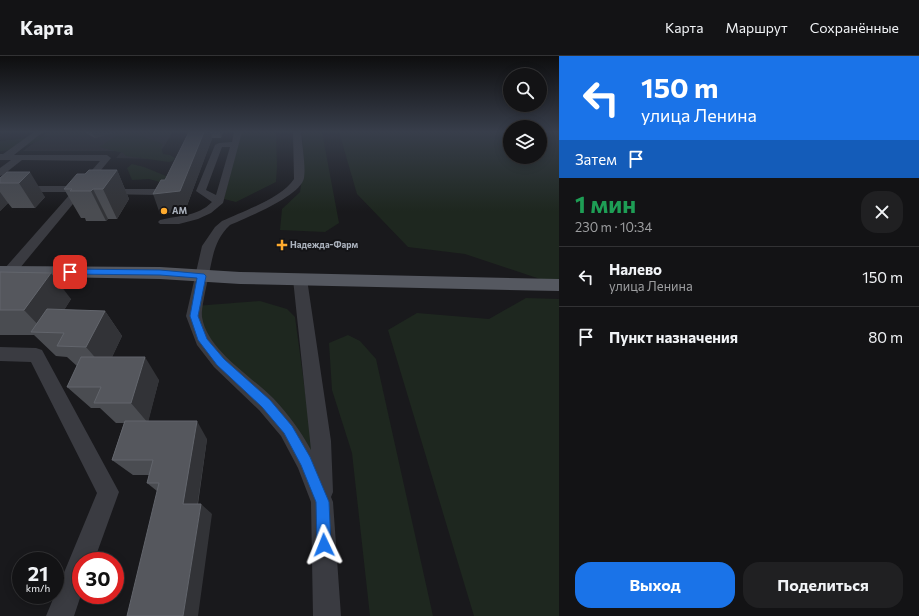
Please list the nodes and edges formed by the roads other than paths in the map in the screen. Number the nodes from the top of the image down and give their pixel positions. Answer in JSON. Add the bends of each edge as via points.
{"nodes":[{"id":1,"x":19,"y":158,"type":"edge"},
{"id":2,"x":107,"y":158,"type":"edge"},
{"id":3,"x":214,"y":158,"type":"edge"},
{"id":4,"x":231,"y":158,"type":"edge"},
{"id":5,"x":298,"y":158,"type":"edge"},
{"id":6,"x":0,"y":173,"type":"edge"},
{"id":7,"x":0,"y":189,"type":"edge"},
{"id":8,"x":79,"y":191,"type":"junction"},
{"id":9,"x":158,"y":192,"type":"edge"},
{"id":10,"x":219,"y":201,"type":"junction"},
{"id":11,"x":164,"y":222,"type":"dead end"},
{"id":12,"x":5,"y":271,"type":"edge"},
{"id":13,"x":202,"y":276,"type":"junction"},
{"id":14,"x":297,"y":279,"type":"junction"},
{"id":15,"x":559,"y":285,"type":"edge"},
{"id":16,"x":0,"y":354,"type":"edge"},
{"id":17,"x":322,"y":502,"type":"junction"},
{"id":18,"x":85,"y":552,"type":"edge"},
{"id":19,"x":72,"y":585,"type":"edge"},
{"id":20,"x":60,"y":616,"type":"edge"},
{"id":21,"x":327,"y":616,"type":"edge"}],
"edges":[{"from":1,"to":6,"type":"street"},
{"from":2,"to":8,"type":"street"},
{"from":3,"to":10,"type":"street","via":[[201,192]]},
{"from":4,"to":10,"type":"street"},
{"from":5,"to":13,"type":"street","via":[[298,183],[286,193],[218,229],[208,246]]},
{"from":7,"to":8,"type":"street"},
{"from":8,"to":9,"type":"street"},
{"from":8,"to":12,"type":"street"},
{"from":10,"to":11,"type":"street","via":[[205,214],[185,220]]},
{"from":12,"to":13,"type":"main road"},
{"from":13,"to":14,"type":"main road"},
{"from":13,"to":17,"type":"street","via":[[194,316],[203,340],[220,362],[266,404],[288,430],[306,462]]},
{"from":14,"to":15,"type":"main road"},
{"from":14,"to":17,"type":"street","via":[[321,441]]},
{"from":16,"to":18,"type":"street","via":[[36,355],[108,492]]},
{"from":17,"to":21,"type":"street"},
{"from":19,"to":20,"type":"street"}]}
